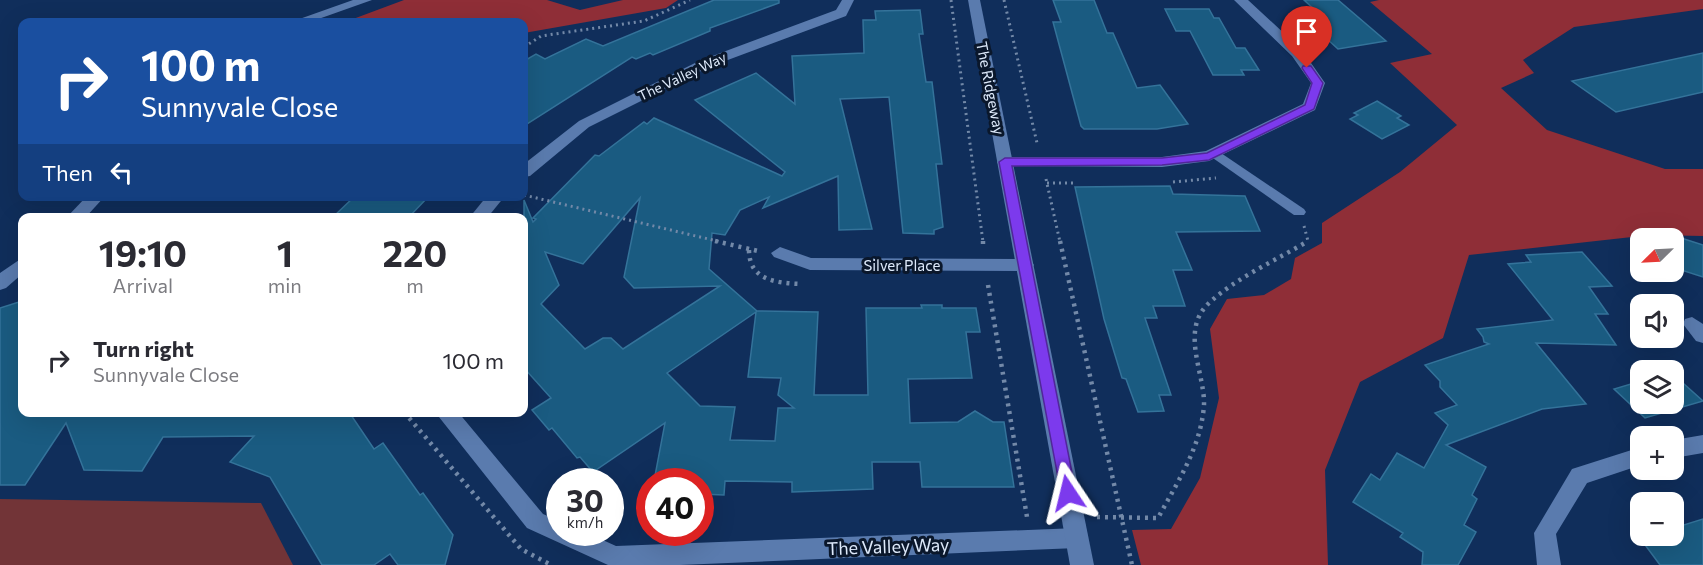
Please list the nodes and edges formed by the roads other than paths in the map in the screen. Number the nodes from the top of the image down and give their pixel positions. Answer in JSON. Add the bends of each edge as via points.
{"nodes":[{"id":1,"x":366,"y":0,"type":"edge"},
{"id":2,"x":848,"y":0,"type":"edge"},
{"id":3,"x":974,"y":0,"type":"edge"},
{"id":4,"x":1240,"y":0,"type":"edge"},
{"id":5,"x":310,"y":18,"type":"edge"},
{"id":6,"x":1215,"y":153,"type":"junction"},
{"id":7,"x":1005,"y":162,"type":"junction"},
{"id":8,"x":528,"y":169,"type":"edge"},
{"id":9,"x":92,"y":201,"type":"edge"},
{"id":10,"x":492,"y":201,"type":"edge"},
{"id":11,"x":1299,"y":212,"type":"road end"},
{"id":12,"x":79,"y":213,"type":"edge"},
{"id":13,"x":482,"y":213,"type":"edge"},
{"id":14,"x":780,"y":253,"type":"road end"},
{"id":15,"x":1025,"y":265,"type":"junction"},
{"id":16,"x":18,"y":267,"type":"edge"},
{"id":17,"x":0,"y":283,"type":"edge"},
{"id":18,"x":449,"y":417,"type":"edge"},
{"id":19,"x":1703,"y":444,"type":"edge"},
{"id":20,"x":1684,"y":447,"type":"edge"},
{"id":21,"x":1630,"y":460,"type":"edge"},
{"id":22,"x":546,"y":526,"type":"edge"},
{"id":23,"x":1074,"y":527,"type":"junction"},
{"id":24,"x":586,"y":546,"type":"edge"},
{"id":25,"x":614,"y":561,"type":"edge"},
{"id":26,"x":1082,"y":565,"type":"edge"},
{"id":27,"x":1549,"y":565,"type":"edge"}],
"edges":[{"from":1,"to":5,"type":"street"},
{"from":2,"to":8,"type":"street","name":"The Valley Way","via":[[841,13],[704,64],[584,124]]},
{"from":3,"to":7,"type":"street","name":"The Ridgeway"},
{"from":4,"to":6,"type":"street","via":[[1297,53],[1318,83],[1310,107]]},
{"from":6,"to":7,"type":"street","via":[[1162,162]]},
{"from":6,"to":11,"type":"lane"},
{"from":7,"to":15,"type":"street","name":"The Ridgeway"},
{"from":9,"to":12,"type":"street"},
{"from":10,"to":13,"type":"street"},
{"from":14,"to":15,"type":"street","name":"Silver Place","via":[[810,264]]},
{"from":15,"to":23,"type":"street","name":"The Ridgeway"},
{"from":16,"to":17,"type":"street"},
{"from":18,"to":22,"type":"street","name":"The Valley Way","via":[[535,522]]},
{"from":19,"to":20,"type":"street"},
{"from":21,"to":27,"type":"street","via":[[1580,476],[1545,533]]},
{"from":23,"to":25,"type":"street","name":"The Valley Way"},
{"from":23,"to":26,"type":"street","name":"The Ridgeway"},
{"from":24,"to":25,"type":"street","name":"The Valley Way"}]}
